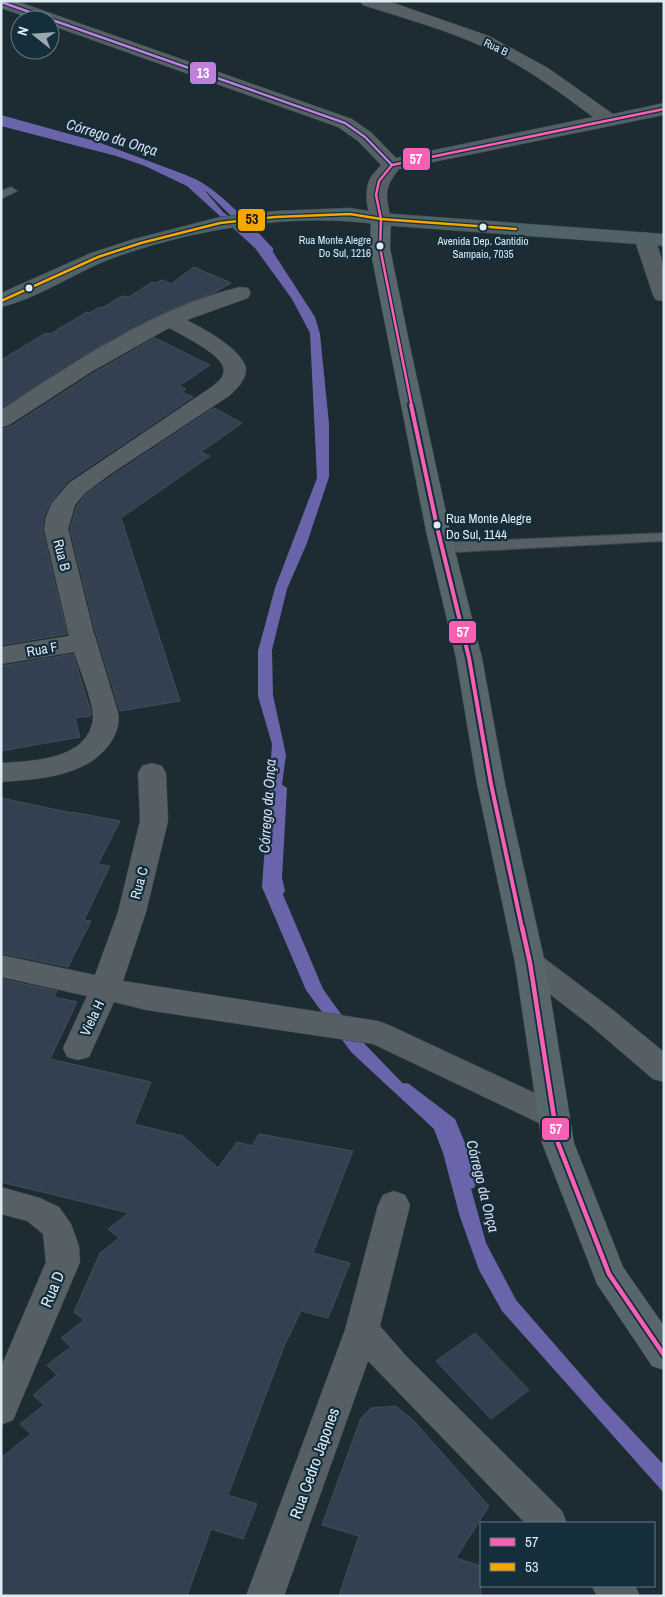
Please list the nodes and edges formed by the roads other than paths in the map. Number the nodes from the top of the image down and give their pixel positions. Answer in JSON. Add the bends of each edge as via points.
{"nodes":[{"id":1,"x":369,"y":1,"type":"edge"},
{"id":2,"x":1,"y":2,"type":"edge"},
{"id":3,"x":664,"y":109,"type":"edge"},
{"id":4,"x":609,"y":120,"type":"junction"},
{"id":5,"x":392,"y":165,"type":"junction"},
{"id":6,"x":381,"y":219,"type":"junction"},
{"id":7,"x":654,"y":239,"type":"edge"},
{"id":8,"x":240,"y":293,"type":"dead end"},
{"id":9,"x":664,"y":295,"type":"edge"},
{"id":10,"x":1,"y":301,"type":"edge"},
{"id":11,"x":170,"y":320,"type":"junction"},
{"id":12,"x":1,"y":420,"type":"edge"},
{"id":13,"x":664,"y":537,"type":"edge"},
{"id":14,"x":442,"y":545,"type":"junction"},
{"id":15,"x":83,"y":642,"type":"junction"},
{"id":16,"x":1,"y":656,"type":"edge"},
{"id":17,"x":1,"y":773,"type":"edge"},
{"id":18,"x":152,"y":773,"type":"dead end"},
{"id":19,"x":530,"y":963,"type":"junction"},
{"id":20,"x":1,"y":966,"type":"edge"},
{"id":21,"x":106,"y":989,"type":"junction"},
{"id":22,"x":78,"y":1048,"type":"dead end"},
{"id":23,"x":664,"y":1070,"type":"edge"},
{"id":24,"x":554,"y":1116,"type":"junction"},
{"id":25,"x":1,"y":1200,"type":"edge"},
{"id":26,"x":394,"y":1205,"type":"dead end"},
{"id":27,"x":362,"y":1330,"type":"junction"},
{"id":28,"x":664,"y":1355,"type":"edge"},
{"id":29,"x":8,"y":1376,"type":"edge"},
{"id":30,"x":1,"y":1409,"type":"edge"},
{"id":31,"x":548,"y":1522,"type":"edge"},
{"id":32,"x":612,"y":1587,"type":"edge"},
{"id":33,"x":264,"y":1596,"type":"edge"},
{"id":34,"x":621,"y":1596,"type":"edge"}],
"edges":[{"from":1,"to":4,"type":"street","name":"Rua B","via":[[498,46],[530,64]]},
{"from":2,"to":5,"type":"street","via":[[345,123],[366,137]]},
{"from":3,"to":4,"type":"street"},
{"from":4,"to":5,"type":"street"},
{"from":5,"to":6,"type":"street","via":[[379,181],[376,195]]},
{"from":6,"to":7,"type":"main road"},
{"from":6,"to":10,"type":"main road","via":[[350,214],[220,223],[98,256]]},
{"from":6,"to":14,"type":"street","via":[[381,257]]},
{"from":7,"to":9,"type":"street"},
{"from":8,"to":11,"type":"street"},
{"from":11,"to":12,"type":"street","via":[[73,373]]},
{"from":11,"to":15,"type":"street","name":"Rua B","via":[[228,356],[234,365],[234,374],[221,391],[101,470],[64,502],[56,530]]},
{"from":13,"to":14,"type":"lane","via":[[458,547]]},
{"from":14,"to":19,"type":"street","via":[[469,658],[491,784]]},
{"from":15,"to":16,"type":"street","name":"Rua F"},
{"from":15,"to":17,"type":"street","name":"Rua B","via":[[106,716],[102,734],[90,750],[52,768]]},
{"from":18,"to":21,"type":"street","name":"Rua C","via":[[154,821],[149,845],[132,912]]},
{"from":19,"to":23,"type":"street"},
{"from":19,"to":24,"type":"street"},
{"from":20,"to":21,"type":"street"},
{"from":21,"to":22,"type":"street","name":"Viela H"},
{"from":21,"to":24,"type":"street","via":[[378,1033]]},
{"from":24,"to":28,"type":"street","via":[[558,1143],[609,1274]]},
{"from":25,"to":29,"type":"street","name":"Rua D","via":[[27,1207],[54,1221],[64,1246],[63,1262]]},
{"from":26,"to":27,"type":"street","name":"Rua Cedro Japones"},
{"from":27,"to":31,"type":"street","via":[[395,1368]]},
{"from":27,"to":33,"type":"street","name":"Rua Cedro Japones"},
{"from":29,"to":30,"type":"street","name":"Rua D"},
{"from":32,"to":34,"type":"street"}]}
